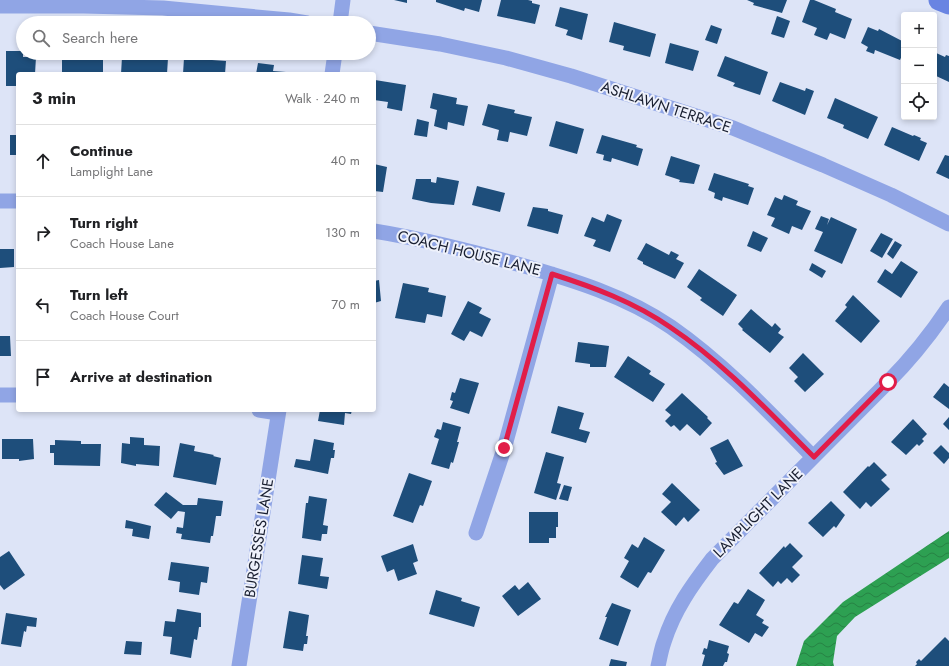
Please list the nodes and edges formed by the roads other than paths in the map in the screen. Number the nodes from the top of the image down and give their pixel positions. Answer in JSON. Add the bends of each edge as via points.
{"nodes":[{"id":1,"x":343,"y":0,"type":"edge"},
{"id":2,"x":939,"y":0,"type":"edge"},
{"id":3,"x":949,"y":4,"type":"edge"},
{"id":4,"x":0,"y":6,"type":"edge"},
{"id":5,"x":247,"y":16,"type":"edge"},
{"id":6,"x":341,"y":16,"type":"edge"},
{"id":7,"x":376,"y":34,"type":"edge"},
{"id":8,"x":334,"y":60,"type":"edge"},
{"id":9,"x":332,"y":72,"type":"edge"},
{"id":10,"x":0,"y":201,"type":"edge"},
{"id":11,"x":16,"y":201,"type":"edge"},
{"id":12,"x":949,"y":224,"type":"edge"},
{"id":13,"x":376,"y":231,"type":"edge"},
{"id":14,"x":552,"y":274,"type":"junction"},
{"id":15,"x":949,"y":307,"type":"edge"},
{"id":16,"x":16,"y":394,"type":"edge"},
{"id":17,"x":0,"y":395,"type":"edge"},
{"id":18,"x":278,"y":412,"type":"edge"},
{"id":19,"x":814,"y":457,"type":"junction"},
{"id":20,"x":476,"y":533,"type":"dead end"},
{"id":21,"x":239,"y":666,"type":"edge"},
{"id":22,"x":658,"y":666,"type":"edge"}],
"edges":[{"from":1,"to":6,"type":"street"},
{"from":2,"to":3,"type":"street"},
{"from":4,"to":5,"type":"street","via":[[163,8]]},
{"from":7,"to":12,"type":"street","name":"ASHLAWN TERRACE","via":[[506,58],[733,128],[891,195]]},
{"from":8,"to":9,"type":"street"},
{"from":10,"to":11,"type":"street"},
{"from":13,"to":14,"type":"street","name":"COACH HOUSE LANE","via":[[481,254]]},
{"from":14,"to":19,"type":"street","name":"COACH HOUSE LANE","via":[[602,291],[670,326],[750,393]]},
{"from":14,"to":20,"type":"street","via":[[504,448]]},
{"from":15,"to":19,"type":"street","name":"LAMPLIGHT LANE","via":[[907,362]]},
{"from":16,"to":17,"type":"street"},
{"from":18,"to":21,"type":"street","name":"BURGESSES LANE"},
{"from":19,"to":22,"type":"street","name":"LAMPLIGHT LANE","via":[[712,559],[692,585],[676,613],[664,642]]}]}
